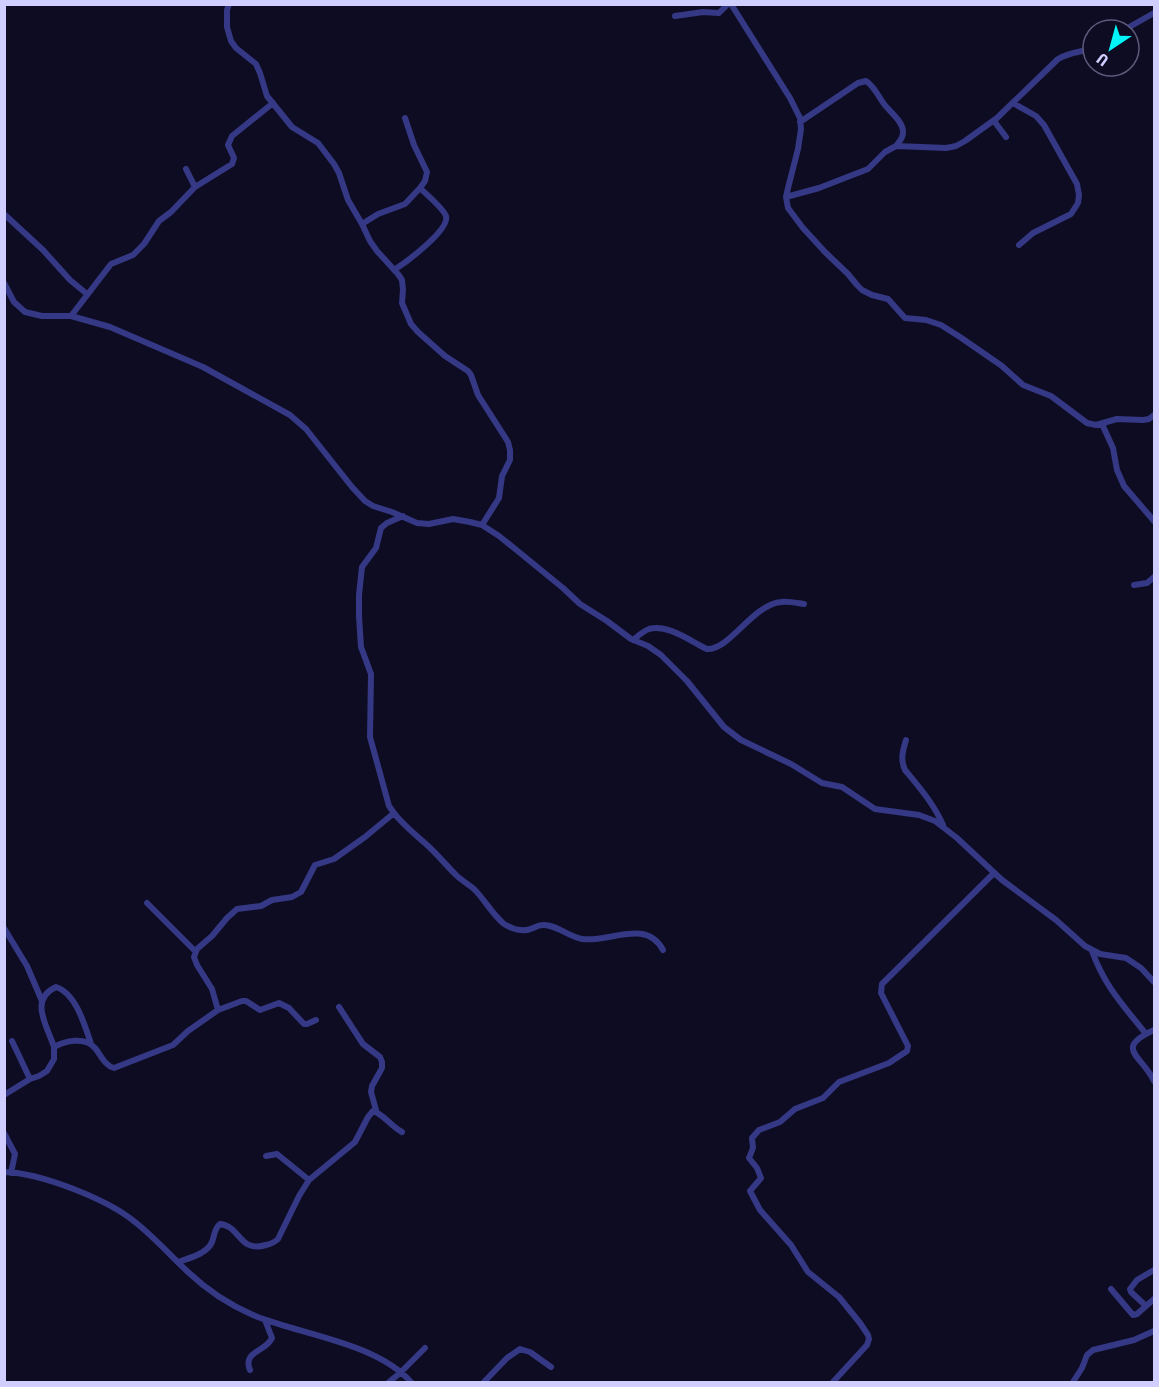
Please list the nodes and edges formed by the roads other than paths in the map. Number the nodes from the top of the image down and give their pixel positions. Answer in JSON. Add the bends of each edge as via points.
{"nodes":[{"id":1,"x":229,"y":4,"type":"edge"},
{"id":2,"x":730,"y":4,"type":"edge"},
{"id":3,"x":1155,"y":13,"type":"edge"},
{"id":4,"x":675,"y":16,"type":"dead end"},
{"id":5,"x":1141,"y":21,"type":"edge"},
{"id":6,"x":1081,"y":51,"type":"edge"},
{"id":7,"x":1013,"y":103,"type":"junction"},
{"id":8,"x":273,"y":104,"type":"junction"},
{"id":9,"x":405,"y":118,"type":"dead end"},
{"id":10,"x":994,"y":121,"type":"junction"},
{"id":11,"x":800,"y":122,"type":"junction"},
{"id":12,"x":1006,"y":137,"type":"dead end"},
{"id":13,"x":896,"y":146,"type":"junction"},
{"id":14,"x":186,"y":169,"type":"dead end"},
{"id":15,"x":195,"y":187,"type":"junction"},
{"id":16,"x":420,"y":188,"type":"junction"},
{"id":17,"x":786,"y":198,"type":"junction"},
{"id":18,"x":4,"y":214,"type":"edge"},
{"id":19,"x":362,"y":224,"type":"junction"},
{"id":20,"x":1019,"y":245,"type":"dead end"},
{"id":21,"x":394,"y":270,"type":"junction"},
{"id":22,"x":4,"y":283,"type":"edge"},
{"id":23,"x":87,"y":294,"type":"junction"},
{"id":24,"x":70,"y":316,"type":"junction"},
{"id":25,"x":1155,"y":415,"type":"edge"},
{"id":26,"x":1102,"y":424,"type":"junction"},
{"id":27,"x":403,"y":516,"type":"junction"},
{"id":28,"x":1155,"y":521,"type":"edge"},
{"id":29,"x":482,"y":525,"type":"junction"},
{"id":30,"x":1155,"y":577,"type":"edge"},
{"id":31,"x":1134,"y":585,"type":"dead end"},
{"id":32,"x":804,"y":604,"type":"dead end"},
{"id":33,"x":633,"y":640,"type":"junction"},
{"id":34,"x":906,"y":740,"type":"dead end"},
{"id":35,"x":393,"y":813,"type":"junction"},
{"id":36,"x":943,"y":826,"type":"junction"},
{"id":37,"x":994,"y":873,"type":"junction"},
{"id":38,"x":147,"y":903,"type":"dead end"},
{"id":39,"x":4,"y":928,"type":"edge"},
{"id":40,"x":663,"y":950,"type":"dead end"},
{"id":41,"x":195,"y":951,"type":"junction"},
{"id":42,"x":1092,"y":951,"type":"junction"},
{"id":43,"x":1155,"y":982,"type":"edge"},
{"id":44,"x":42,"y":1001,"type":"junction"},
{"id":45,"x":339,"y":1007,"type":"dead end"},
{"id":46,"x":218,"y":1010,"type":"junction"},
{"id":47,"x":316,"y":1020,"type":"dead end"},
{"id":48,"x":1155,"y":1030,"type":"edge"},
{"id":49,"x":1146,"y":1034,"type":"junction"},
{"id":50,"x":12,"y":1041,"type":"dead end"},
{"id":51,"x":91,"y":1044,"type":"junction"},
{"id":52,"x":54,"y":1047,"type":"junction"},
{"id":53,"x":30,"y":1079,"type":"junction"},
{"id":54,"x":1155,"y":1081,"type":"edge"},
{"id":55,"x":5,"y":1095,"type":"edge"},
{"id":56,"x":376,"y":1110,"type":"junction"},
{"id":57,"x":402,"y":1131,"type":"dead end"},
{"id":58,"x":4,"y":1133,"type":"edge"},
{"id":59,"x":267,"y":1156,"type":"dead end"},
{"id":60,"x":9,"y":1171,"type":"edge"},
{"id":61,"x":309,"y":1180,"type":"junction"},
{"id":62,"x":178,"y":1262,"type":"junction"},
{"id":63,"x":1155,"y":1270,"type":"edge"},
{"id":64,"x":1112,"y":1288,"type":"dead end"},
{"id":65,"x":1155,"y":1299,"type":"edge"},
{"id":66,"x":1146,"y":1306,"type":"junction"},
{"id":67,"x":264,"y":1319,"type":"junction"},
{"id":68,"x":1155,"y":1331,"type":"edge"},
{"id":69,"x":424,"y":1348,"type":"dead end"},
{"id":70,"x":551,"y":1366,"type":"dead end"},
{"id":71,"x":250,"y":1370,"type":"dead end"},
{"id":72,"x":400,"y":1373,"type":"junction"},
{"id":73,"x":389,"y":1383,"type":"edge"},
{"id":74,"x":411,"y":1383,"type":"edge"},
{"id":75,"x":484,"y":1383,"type":"edge"},
{"id":76,"x":832,"y":1383,"type":"edge"},
{"id":77,"x":1073,"y":1383,"type":"edge"}],
"edges":[{"from":1,"to":8,"type":"street","via":[[227,27],[231,41],[255,64]]},
{"from":2,"to":4,"type":"street","via":[[719,13]]},
{"from":2,"to":11,"type":"street","via":[[790,98]]},
{"from":3,"to":5,"type":"street"},
{"from":6,"to":7,"type":"street","via":[[1058,59]]},
{"from":7,"to":10,"type":"street"},
{"from":7,"to":20,"type":"street","via":[[1044,125],[1077,184],[1079,195],[1071,214],[1033,233]]},
{"from":8,"to":15,"type":"street","via":[[232,136],[228,145],[234,158],[232,164]]},
{"from":8,"to":19,"type":"street","via":[[292,127],[318,143],[334,164]]},
{"from":9,"to":16,"type":"street","via":[[427,172]]},
{"from":10,"to":12,"type":"street"},
{"from":10,"to":13,"type":"street","via":[[956,146]]},
{"from":11,"to":13,"type":"street","via":[[866,81],[903,128]]},
{"from":11,"to":17,"type":"street"},
{"from":13,"to":17,"type":"street","via":[[868,169]]},
{"from":14,"to":15,"type":"street"},
{"from":15,"to":23,"type":"street","via":[[159,221],[133,255],[112,263]]},
{"from":16,"to":19,"type":"street","via":[[402,206]]},
{"from":16,"to":21,"type":"street","via":[[447,221],[428,243]]},
{"from":17,"to":26,"type":"street","via":[[788,208],[803,228],[862,290],[888,299],[904,318],[940,325],[1002,366],[1023,385],[1051,396],[1087,423]]},
{"from":18,"to":23,"type":"street"},
{"from":19,"to":21,"type":"street","via":[[370,241]]},
{"from":21,"to":29,"type":"street","via":[[403,285],[402,303],[411,324],[468,371],[509,445],[510,460],[502,476],[499,498]]},
{"from":22,"to":24,"type":"street","via":[[14,302],[25,312]]},
{"from":23,"to":24,"type":"street"},
{"from":24,"to":27,"type":"street","via":[[110,327],[203,367],[290,415],[365,501]]},
{"from":25,"to":26,"type":"street"},
{"from":26,"to":28,"type":"street","via":[[1124,486]]},
{"from":27,"to":29,"type":"street","via":[[423,524],[453,519]]},
{"from":27,"to":35,"type":"street","via":[[381,528],[376,548],[362,567],[359,596],[361,647],[371,674],[370,737]]},
{"from":29,"to":33,"type":"street","via":[[579,604]]},
{"from":30,"to":31,"type":"street"},
{"from":32,"to":33,"type":"street","via":[[782,602],[767,606],[712,649],[662,629],[649,629]]},
{"from":33,"to":36,"type":"street","via":[[668,661],[733,735],[822,783],[842,787],[875,809],[919,815]]},
{"from":34,"to":36,"type":"street","via":[[902,764]]},
{"from":35,"to":40,"type":"street","via":[[508,926],[525,931],[548,925],[585,939],[631,932],[654,939]]},
{"from":35,"to":41,"type":"street","via":[[333,859],[315,865],[298,894],[237,909]]},
{"from":36,"to":37,"type":"street"},
{"from":37,"to":42,"type":"street"},
{"from":37,"to":76,"type":"street","via":[[882,984],[884,1000],[908,1050],[889,1063],[839,1082],[823,1098],[792,1111],[752,1138],[749,1158],[760,1178],[750,1191],[760,1210],[791,1245],[808,1272],[839,1297],[868,1335],[867,1345]]},
{"from":38,"to":41,"type":"street"},
{"from":39,"to":44,"type":"street"},
{"from":41,"to":46,"type":"street","via":[[197,965],[212,989]]},
{"from":42,"to":43,"type":"street","via":[[1126,958]]},
{"from":42,"to":49,"type":"street","via":[[1113,994]]},
{"from":44,"to":51,"type":"street","via":[[54,988],[66,993],[85,1024]]},
{"from":44,"to":52,"type":"street","via":[[41,1013]]},
{"from":45,"to":56,"type":"street","via":[[363,1044],[382,1062],[370,1092]]},
{"from":46,"to":47,"type":"street","via":[[242,1001],[260,1011],[279,1003],[304,1024]]},
{"from":46,"to":51,"type":"street","via":[[173,1045],[117,1067],[105,1063]]},
{"from":48,"to":49,"type":"street"},
{"from":49,"to":54,"type":"street","via":[[1135,1041],[1133,1051]]},
{"from":50,"to":53,"type":"street"},
{"from":51,"to":52,"type":"street","via":[[68,1042]]},
{"from":52,"to":53,"type":"street","via":[[50,1068]]},
{"from":53,"to":55,"type":"street"},
{"from":56,"to":57,"type":"street"},
{"from":56,"to":61,"type":"street","via":[[369,1115],[355,1142]]},
{"from":58,"to":60,"type":"street","via":[[14,1151]]},
{"from":59,"to":61,"type":"street","via":[[277,1154]]},
{"from":60,"to":62,"type":"street","via":[[40,1178],[115,1208],[135,1221]]},
{"from":61,"to":62,"type":"street","via":[[274,1243],[254,1248],[220,1224],[210,1245],[196,1256]]},
{"from":62,"to":67,"type":"street","via":[[210,1289]]},
{"from":63,"to":66,"type":"street","via":[[1130,1289]]},
{"from":64,"to":66,"type":"street","via":[[1133,1315]]},
{"from":65,"to":66,"type":"street"},
{"from":67,"to":71,"type":"street","via":[[272,1338],[252,1354]]},
{"from":67,"to":72,"type":"street","via":[[355,1347]]},
{"from":68,"to":77,"type":"street","via":[[1093,1350]]},
{"from":69,"to":72,"type":"street"},
{"from":70,"to":75,"type":"street","via":[[520,1349]]},
{"from":72,"to":73,"type":"street"},
{"from":72,"to":74,"type":"street"}]}
